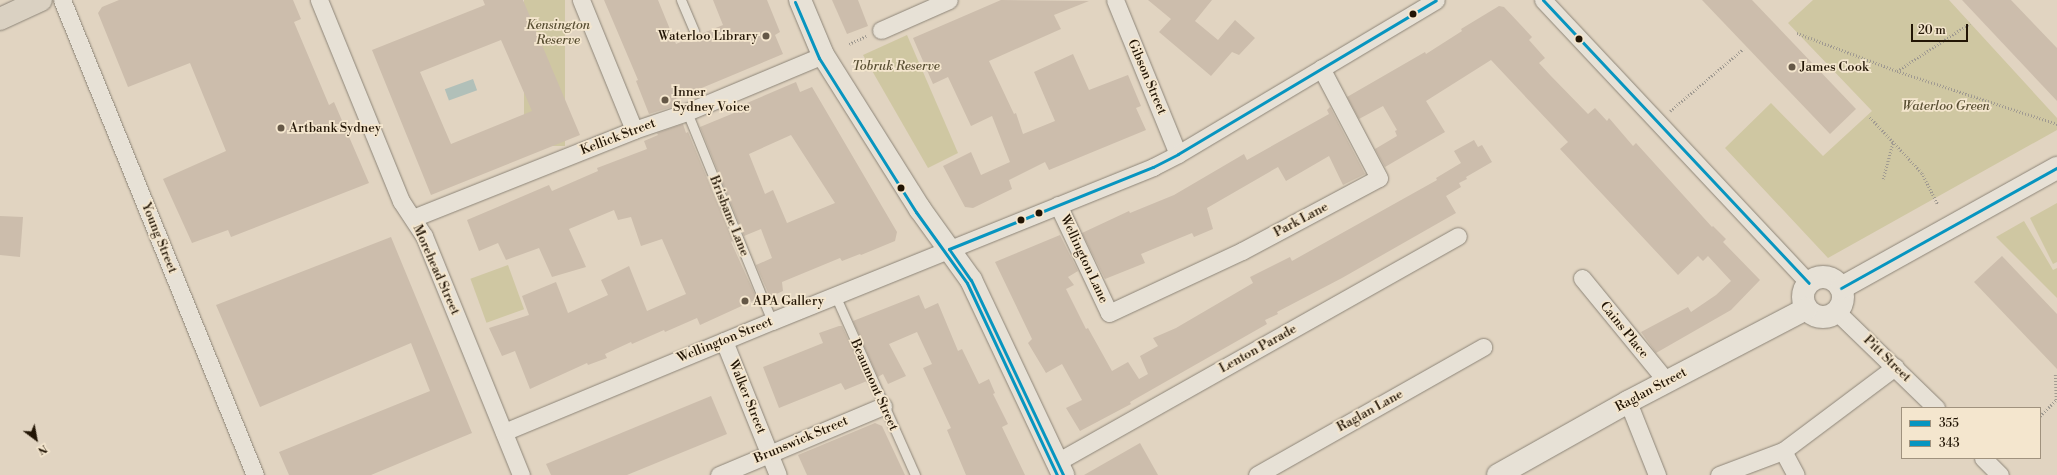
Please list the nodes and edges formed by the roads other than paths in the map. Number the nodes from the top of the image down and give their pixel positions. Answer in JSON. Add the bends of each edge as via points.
{"nodes":[{"id":1,"x":41,"y":0,"type":"edge"},
{"id":2,"x":62,"y":0,"type":"edge"},
{"id":3,"x":319,"y":0,"type":"edge"},
{"id":4,"x":581,"y":0,"type":"edge"},
{"id":5,"x":681,"y":0,"type":"edge"},
{"id":6,"x":800,"y":0,"type":"edge"},
{"id":7,"x":949,"y":0,"type":"edge"},
{"id":8,"x":1115,"y":0,"type":"edge"},
{"id":9,"x":1436,"y":0,"type":"edge"},
{"id":10,"x":1543,"y":0,"type":"edge"},
{"id":11,"x":0,"y":19,"type":"edge"},
{"id":12,"x":881,"y":30,"type":"dead end"},
{"id":13,"x":694,"y":31,"type":"dead end"},
{"id":14,"x":823,"y":55,"type":"junction"},
{"id":15,"x":1321,"y":68,"type":"junction"},
{"id":16,"x":686,"y":112,"type":"junction"},
{"id":17,"x":634,"y":130,"type":"junction"},
{"id":18,"x":1178,"y":154,"type":"junction"},
{"id":19,"x":2057,"y":168,"type":"edge"},
{"id":20,"x":1058,"y":205,"type":"junction"},
{"id":21,"x":413,"y":218,"type":"junction"},
{"id":22,"x":1458,"y":236,"type":"dead end"},
{"id":23,"x":949,"y":249,"type":"junction"},
{"id":24,"x":1582,"y":278,"type":"dead end"},
{"id":25,"x":1809,"y":283,"type":"junction"},
{"id":26,"x":1841,"y":288,"type":"junction"},
{"id":27,"x":835,"y":295,"type":"junction"},
{"id":28,"x":1806,"y":309,"type":"junction"},
{"id":29,"x":1837,"y":312,"type":"junction"},
{"id":30,"x":1109,"y":313,"type":"joint"},
{"id":31,"x":772,"y":321,"type":"junction"},
{"id":32,"x":724,"y":341,"type":"junction"},
{"id":33,"x":1484,"y":347,"type":"dead end"},
{"id":34,"x":1895,"y":367,"type":"junction"},
{"id":35,"x":1667,"y":382,"type":"junction"},
{"id":36,"x":1628,"y":402,"type":"junction"},
{"id":37,"x":883,"y":406,"type":"junction"},
{"id":38,"x":1935,"y":407,"type":"edge"},
{"id":39,"x":504,"y":432,"type":"junction"},
{"id":40,"x":1783,"y":452,"type":"junction"},
{"id":41,"x":769,"y":453,"type":"junction"},
{"id":42,"x":1984,"y":459,"type":"edge"},
{"id":43,"x":1060,"y":468,"type":"edge"},
{"id":44,"x":256,"y":475,"type":"edge"},
{"id":45,"x":521,"y":475,"type":"edge"},
{"id":46,"x":719,"y":475,"type":"edge"},
{"id":47,"x":778,"y":475,"type":"edge"},
{"id":48,"x":915,"y":475,"type":"edge"},
{"id":49,"x":1257,"y":475,"type":"edge"},
{"id":50,"x":1498,"y":475,"type":"edge"},
{"id":51,"x":1657,"y":475,"type":"edge"},
{"id":52,"x":1719,"y":475,"type":"edge"},
{"id":53,"x":1796,"y":475,"type":"edge"},
{"id":54,"x":2000,"y":475,"type":"edge"}],
"edges":[{"from":1,"to":11,"type":"main road"},
{"from":2,"to":44,"type":"street","name":"Young Street"},
{"from":3,"to":21,"type":"street","name":"Morehead Street","via":[[401,201]]},
{"from":4,"to":17,"type":"street"},
{"from":5,"to":13,"type":"lane"},
{"from":6,"to":14,"type":"street"},
{"from":7,"to":12,"type":"street"},
{"from":8,"to":18,"type":"street","name":"Gibson Street"},
{"from":9,"to":15,"type":"street","name":"Wellington Street"},
{"from":10,"to":25,"type":"street"},
{"from":14,"to":16,"type":"street","name":"Kellick Street"},
{"from":14,"to":23,"type":"street","via":[[920,209]]},
{"from":15,"to":18,"type":"street","name":"Wellington Street"},
{"from":15,"to":30,"type":"street","name":"Park Lane","via":[[1379,178],[1242,251]]},
{"from":16,"to":17,"type":"street","name":"Kellick Street"},
{"from":16,"to":31,"type":"lane","name":"Brisbane Lane"},
{"from":17,"to":21,"type":"street","name":"Kellick Street"},
{"from":18,"to":20,"type":"street","name":"Wellington Street","via":[[1153,167]]},
{"from":19,"to":26,"type":"street"},
{"from":20,"to":23,"type":"street","name":"Wellington Street"},
{"from":20,"to":30,"type":"street","name":"Wellington Lane"},
{"from":21,"to":39,"type":"street","name":"Morehead Street","via":[[424,236]]},
{"from":22,"to":43,"type":"street","name":"Lenton Parade"},
{"from":23,"to":27,"type":"street","name":"Wellington Street"},
{"from":23,"to":43,"type":"street","via":[[971,280]]},
{"from":24,"to":35,"type":"street","name":"Cains Place"},
{"from":25,"to":26,"type":"street","via":[[1814,279],[1826,277]]},
{"from":25,"to":28,"type":"street","via":[[1803,293]]},
{"from":26,"to":29,"type":"street","via":[[1843,300]]},
{"from":27,"to":31,"type":"street","name":"Wellington Street"},
{"from":27,"to":37,"type":"lane","name":"Beaumont Street"},
{"from":28,"to":29,"type":"street","via":[[1818,317],[1831,316]]},
{"from":28,"to":35,"type":"street","name":"Raglan Street"},
{"from":29,"to":34,"type":"street","name":"Pitt Street"},
{"from":31,"to":32,"type":"street","name":"Wellington Street"},
{"from":32,"to":39,"type":"street","name":"Wellington Street"},
{"from":32,"to":41,"type":"street","name":"Walker Street"},
{"from":33,"to":49,"type":"street","name":"Raglan Lane"},
{"from":34,"to":38,"type":"street","name":"Pitt Street"},
{"from":34,"to":40,"type":"street"},
{"from":35,"to":36,"type":"street","name":"Raglan Street"},
{"from":36,"to":50,"type":"street","name":"Raglan Street"},
{"from":36,"to":51,"type":"street"},
{"from":37,"to":41,"type":"street","name":"Brunswick Street"},
{"from":37,"to":48,"type":"lane","name":"Beaumont Street"},
{"from":39,"to":45,"type":"street","name":"Morehead Street"},
{"from":40,"to":52,"type":"street"},
{"from":40,"to":53,"type":"street"},
{"from":41,"to":46,"type":"street","name":"Brunswick Street"},
{"from":41,"to":47,"type":"street","name":"Walker Street"},
{"from":42,"to":54,"type":"street"}]}
